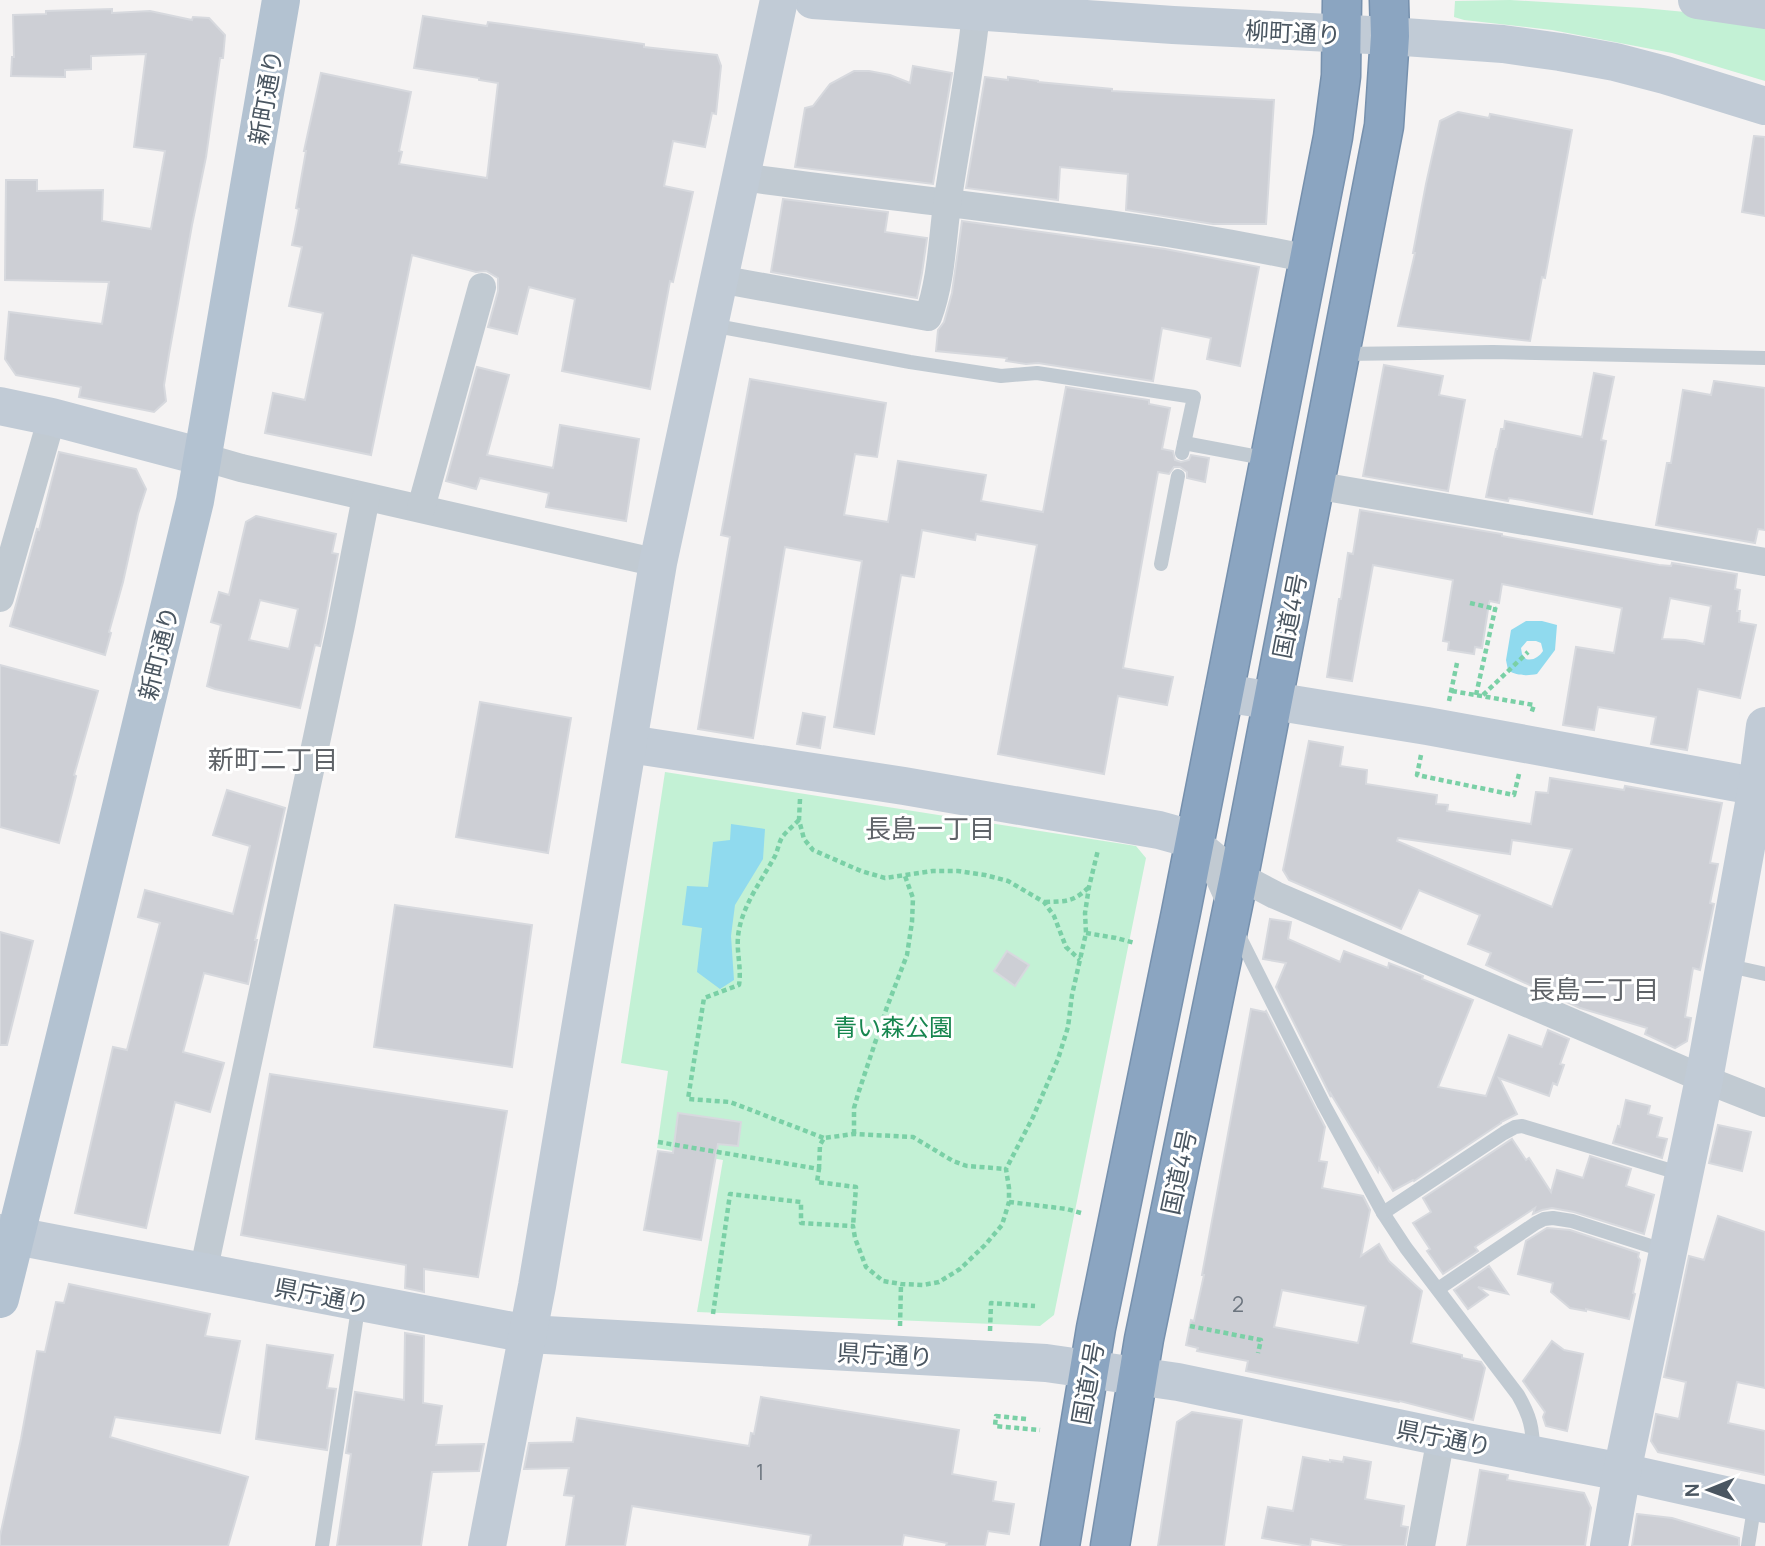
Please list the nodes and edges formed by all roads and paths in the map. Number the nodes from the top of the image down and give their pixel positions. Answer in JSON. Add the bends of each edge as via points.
{"nodes":[{"id":1,"x":281,"y":0,"type":"edge"},
{"id":2,"x":779,"y":0,"type":"edge"},
{"id":3,"x":813,"y":0,"type":"edge"},
{"id":4,"x":1697,"y":0,"type":"edge"},
{"id":5,"x":1765,"y":9,"type":"edge"},
{"id":6,"x":976,"y":12,"type":"junction"},
{"id":7,"x":1342,"y":17,"type":"edge"},
{"id":8,"x":1390,"y":18,"type":"edge"},
{"id":9,"x":1765,"y":106,"type":"edge"},
{"id":10,"x":741,"y":177,"type":"junction"},
{"id":11,"x":947,"y":204,"type":"junction"},
{"id":12,"x":1309,"y":259,"type":"junction"},
{"id":13,"x":719,"y":279,"type":"junction"},
{"id":14,"x":482,"y":287,"type":"dead end"},
{"id":15,"x":710,"y":325,"type":"junction"},
{"id":16,"x":1339,"y":354,"type":"junction"},
{"id":17,"x":1765,"y":358,"type":"edge"},
{"id":18,"x":0,"y":406,"type":"edge"},
{"id":19,"x":52,"y":418,"type":"junction"},
{"id":20,"x":203,"y":457,"type":"junction"},
{"id":21,"x":1270,"y":459,"type":"junction"},
{"id":22,"x":1178,"y":476,"type":"dead end"},
{"id":23,"x":1314,"y":485,"type":"junction"},
{"id":24,"x":366,"y":497,"type":"junction"},
{"id":25,"x":421,"y":508,"type":"junction"},
{"id":26,"x":1765,"y":562,"type":"edge"},
{"id":27,"x":658,"y":563,"type":"junction"},
{"id":28,"x":1161,"y":564,"type":"dead end"},
{"id":29,"x":0,"y":598,"type":"edge"},
{"id":30,"x":1470,"y":603,"type":"dead end"},
{"id":31,"x":1526,"y":654,"type":"dead end"},
{"id":32,"x":1452,"y":691,"type":"dead end"},
{"id":33,"x":1224,"y":693,"type":"junction"},
{"id":34,"x":1476,"y":695,"type":"junction"},
{"id":35,"x":1483,"y":696,"type":"junction"},
{"id":36,"x":1273,"y":700,"type":"junction"},
{"id":37,"x":1534,"y":705,"type":"dead end"},
{"id":38,"x":1427,"y":726,"type":"junction"},
{"id":39,"x":1765,"y":726,"type":"edge"},
{"id":40,"x":629,"y":744,"type":"junction"},
{"id":41,"x":1525,"y":744,"type":"junction"},
{"id":42,"x":1761,"y":787,"type":"edge"},
{"id":43,"x":800,"y":796,"type":"dead end"},
{"id":44,"x":799,"y":820,"type":"junction"},
{"id":45,"x":1195,"y":839,"type":"junction"},
{"id":46,"x":1099,"y":848,"type":"dead end"},
{"id":47,"x":905,"y":876,"type":"junction"},
{"id":48,"x":1239,"y":876,"type":"junction"},
{"id":49,"x":1089,"y":887,"type":"junction"},
{"id":50,"x":1044,"y":902,"type":"junction"},
{"id":51,"x":1230,"y":919,"type":"junction"},
{"id":52,"x":1086,"y":933,"type":"junction"},
{"id":53,"x":1136,"y":943,"type":"dead end"},
{"id":54,"x":1080,"y":960,"type":"junction"},
{"id":55,"x":1724,"y":965,"type":"junction"},
{"id":56,"x":1765,"y":974,"type":"edge"},
{"id":57,"x":1704,"y":1079,"type":"junction"},
{"id":58,"x":1765,"y":1103,"type":"edge"},
{"id":59,"x":854,"y":1135,"type":"junction"},
{"id":60,"x":824,"y":1138,"type":"junction"},
{"id":61,"x":658,"y":1142,"type":"dead end"},
{"id":62,"x":819,"y":1169,"type":"junction"},
{"id":63,"x":1006,"y":1169,"type":"junction"},
{"id":64,"x":1683,"y":1174,"type":"junction"},
{"id":65,"x":1009,"y":1202,"type":"junction"},
{"id":66,"x":1081,"y":1213,"type":"dead end"},
{"id":67,"x":1383,"y":1213,"type":"junction"},
{"id":68,"x":1118,"y":1220,"type":"joint"},
{"id":69,"x":853,"y":1226,"type":"junction"},
{"id":70,"x":1166,"y":1228,"type":"joint"},
{"id":71,"x":7,"y":1235,"type":"edge"},
{"id":72,"x":1667,"y":1251,"type":"junction"},
{"id":73,"x":203,"y":1273,"type":"junction"},
{"id":74,"x":901,"y":1284,"type":"junction"},
{"id":75,"x":1438,"y":1289,"type":"junction"},
{"id":76,"x":0,"y":1299,"type":"edge"},
{"id":77,"x":359,"y":1302,"type":"junction"},
{"id":78,"x":1035,"y":1306,"type":"dead end"},
{"id":79,"x":712,"y":1318,"type":"dead end"},
{"id":80,"x":1190,"y":1326,"type":"dead end"},
{"id":81,"x":900,"y":1330,"type":"dead end"},
{"id":82,"x":528,"y":1334,"type":"junction"},
{"id":83,"x":990,"y":1335,"type":"dead end"},
{"id":84,"x":1258,"y":1353,"type":"dead end"},
{"id":85,"x":1090,"y":1369,"type":"junction"},
{"id":86,"x":1138,"y":1376,"type":"junction"},
{"id":87,"x":1026,"y":1419,"type":"dead end"},
{"id":88,"x":1040,"y":1430,"type":"dead end"},
{"id":89,"x":1441,"y":1437,"type":"junction"},
{"id":90,"x":1533,"y":1455,"type":"junction"},
{"id":91,"x":1622,"y":1472,"type":"junction"},
{"id":92,"x":1760,"y":1503,"type":"edge"},
{"id":93,"x":322,"y":1546,"type":"edge"},
{"id":94,"x":487,"y":1546,"type":"edge"},
{"id":95,"x":1060,"y":1546,"type":"edge"},
{"id":96,"x":1110,"y":1546,"type":"edge"},
{"id":97,"x":1421,"y":1546,"type":"edge"},
{"id":98,"x":1609,"y":1546,"type":"edge"},
{"id":99,"x":1748,"y":1546,"type":"edge"}],
"edges":[{"from":1,"to":20,"type":"main road","name":"新町通り"},
{"from":2,"to":10,"type":"street"},
{"from":3,"to":6,"type":"street","name":"柳町通り"},
{"from":4,"to":5,"type":"street"},
{"from":6,"to":7,"type":"street","name":"柳町通り"},
{"from":6,"to":11,"type":"street"},
{"from":7,"to":8,"type":"street","name":"柳町通り"},
{"from":7,"to":12,"type":"highway","name":"国道4号","via":[[1333,137]]},
{"from":8,"to":9,"type":"street","name":"柳町通り","via":[[1647,70]]},
{"from":8,"to":16,"type":"highway","name":"国道4号","via":[[1384,126]]},
{"from":10,"to":11,"type":"street"},
{"from":10,"to":13,"type":"street"},
{"from":11,"to":12,"type":"street","via":[[1207,238]]},
{"from":11,"to":13,"type":"street","via":[[928,317]]},
{"from":12,"to":21,"type":"highway","name":"国道4号"},
{"from":13,"to":15,"type":"street"},
{"from":14,"to":25,"type":"street"},
{"from":15,"to":21,"type":"lane","via":[[1000,376],[1037,373],[1194,397],[1183,448]]},
{"from":15,"to":27,"type":"street"},
{"from":16,"to":17,"type":"lane"},
{"from":16,"to":23,"type":"highway","name":"国道4号"},
{"from":18,"to":19,"type":"street"},
{"from":19,"to":20,"type":"street"},
{"from":19,"to":29,"type":"street"},
{"from":20,"to":24,"type":"street"},
{"from":20,"to":71,"type":"main road","name":"新町通り","via":[[107,867]]},
{"from":21,"to":33,"type":"highway","name":"国道4号"},
{"from":22,"to":28,"type":"lane"},
{"from":23,"to":26,"type":"street"},
{"from":23,"to":36,"type":"highway","name":"国道4号"},
{"from":24,"to":25,"type":"street"},
{"from":24,"to":73,"type":"street"},
{"from":25,"to":27,"type":"street"},
{"from":27,"to":40,"type":"street"},
{"from":30,"to":34,"type":"path","via":[[1496,607]]},
{"from":31,"to":35,"type":"path"},
{"from":32,"to":34,"type":"path"},
{"from":33,"to":36,"type":"street"},
{"from":33,"to":45,"type":"highway","name":"国道4号"},
{"from":34,"to":35,"type":"path"},
{"from":35,"to":37,"type":"path"},
{"from":36,"to":38,"type":"street"},
{"from":36,"to":48,"type":"highway","name":"国道4号"},
{"from":38,"to":41,"type":"street"},
{"from":38,"to":41,"type":"path","via":[[1417,775],[1514,795]]},
{"from":39,"to":42,"type":"street"},
{"from":40,"to":45,"type":"street","via":[[904,786]]},
{"from":40,"to":82,"type":"street"},
{"from":41,"to":42,"type":"street"},
{"from":42,"to":55,"type":"street"},
{"from":43,"to":44,"type":"path"},
{"from":44,"to":47,"type":"path","via":[[813,850],[861,871]]},
{"from":44,"to":60,"type":"path","via":[[782,838],[743,914],[738,931],[739,985],[704,998],[688,1100],[730,1102]]},
{"from":45,"to":48,"type":"street"},
{"from":45,"to":51,"type":"lane"},
{"from":45,"to":68,"type":"highway","name":"国道4号"},
{"from":46,"to":49,"type":"path"},
{"from":47,"to":50,"type":"path","via":[[933,871],[985,874],[1008,881]]},
{"from":47,"to":59,"type":"path","via":[[913,898],[907,955],[858,1094]]},
{"from":48,"to":51,"type":"highway","name":"国道4号"},
{"from":48,"to":57,"type":"street"},
{"from":49,"to":50,"type":"path","via":[[1069,901]]},
{"from":49,"to":52,"type":"path"},
{"from":50,"to":54,"type":"path","via":[[1066,947]]},
{"from":51,"to":67,"type":"lane"},
{"from":51,"to":70,"type":"highway","name":"国道4号"},
{"from":52,"to":53,"type":"path"},
{"from":52,"to":54,"type":"path"},
{"from":54,"to":63,"type":"path","via":[[1058,1059]]},
{"from":55,"to":56,"type":"lane"},
{"from":55,"to":57,"type":"street"},
{"from":57,"to":58,"type":"street"},
{"from":57,"to":64,"type":"street"},
{"from":59,"to":60,"type":"path"},
{"from":59,"to":63,"type":"path","via":[[913,1137],[967,1166]]},
{"from":60,"to":62,"type":"path"},
{"from":61,"to":62,"type":"path"},
{"from":62,"to":69,"type":"path","via":[[817,1182],[856,1187]]},
{"from":63,"to":65,"type":"path"},
{"from":64,"to":67,"type":"lane","via":[[1522,1126],[1504,1133]]},
{"from":64,"to":72,"type":"street"},
{"from":65,"to":66,"type":"path"},
{"from":65,"to":74,"type":"path","via":[[1002,1225],[960,1269],[939,1282]]},
{"from":67,"to":75,"type":"lane"},
{"from":68,"to":85,"type":"highway","name":"国道7号"},
{"from":69,"to":74,"type":"path","via":[[866,1267],[883,1281]]},
{"from":69,"to":79,"type":"path","via":[[801,1223],[801,1202],[730,1194]]},
{"from":70,"to":86,"type":"highway","name":"国道7号"},
{"from":71,"to":73,"type":"street","name":"県庁通り"},
{"from":71,"to":76,"type":"main road","name":"新町通り"},
{"from":72,"to":75,"type":"lane","via":[[1572,1221],[1544,1219]]},
{"from":72,"to":91,"type":"street"},
{"from":73,"to":77,"type":"street","name":"県庁通り"},
{"from":74,"to":81,"type":"path"},
{"from":75,"to":90,"type":"lane","via":[[1527,1410]]},
{"from":77,"to":82,"type":"street","name":"県庁通り"},
{"from":77,"to":93,"type":"lane"},
{"from":78,"to":83,"type":"path","via":[[991,1303]]},
{"from":80,"to":84,"type":"path","via":[[1261,1340]]},
{"from":82,"to":85,"type":"street","name":"県庁通り"},
{"from":82,"to":94,"type":"street"},
{"from":85,"to":86,"type":"street","name":"県庁通り"},
{"from":85,"to":95,"type":"highway","name":"国道7号"},
{"from":86,"to":89,"type":"street","name":"県庁通り"},
{"from":86,"to":96,"type":"highway","name":"国道7号"},
{"from":87,"to":88,"type":"path","via":[[996,1416],[995,1426]]},
{"from":89,"to":90,"type":"street","name":"県庁通り"},
{"from":89,"to":97,"type":"street"},
{"from":90,"to":91,"type":"street","name":"県庁通り"},
{"from":91,"to":92,"type":"street","name":"県庁通り"},
{"from":91,"to":98,"type":"street"},
{"from":92,"to":99,"type":"lane"}]}
